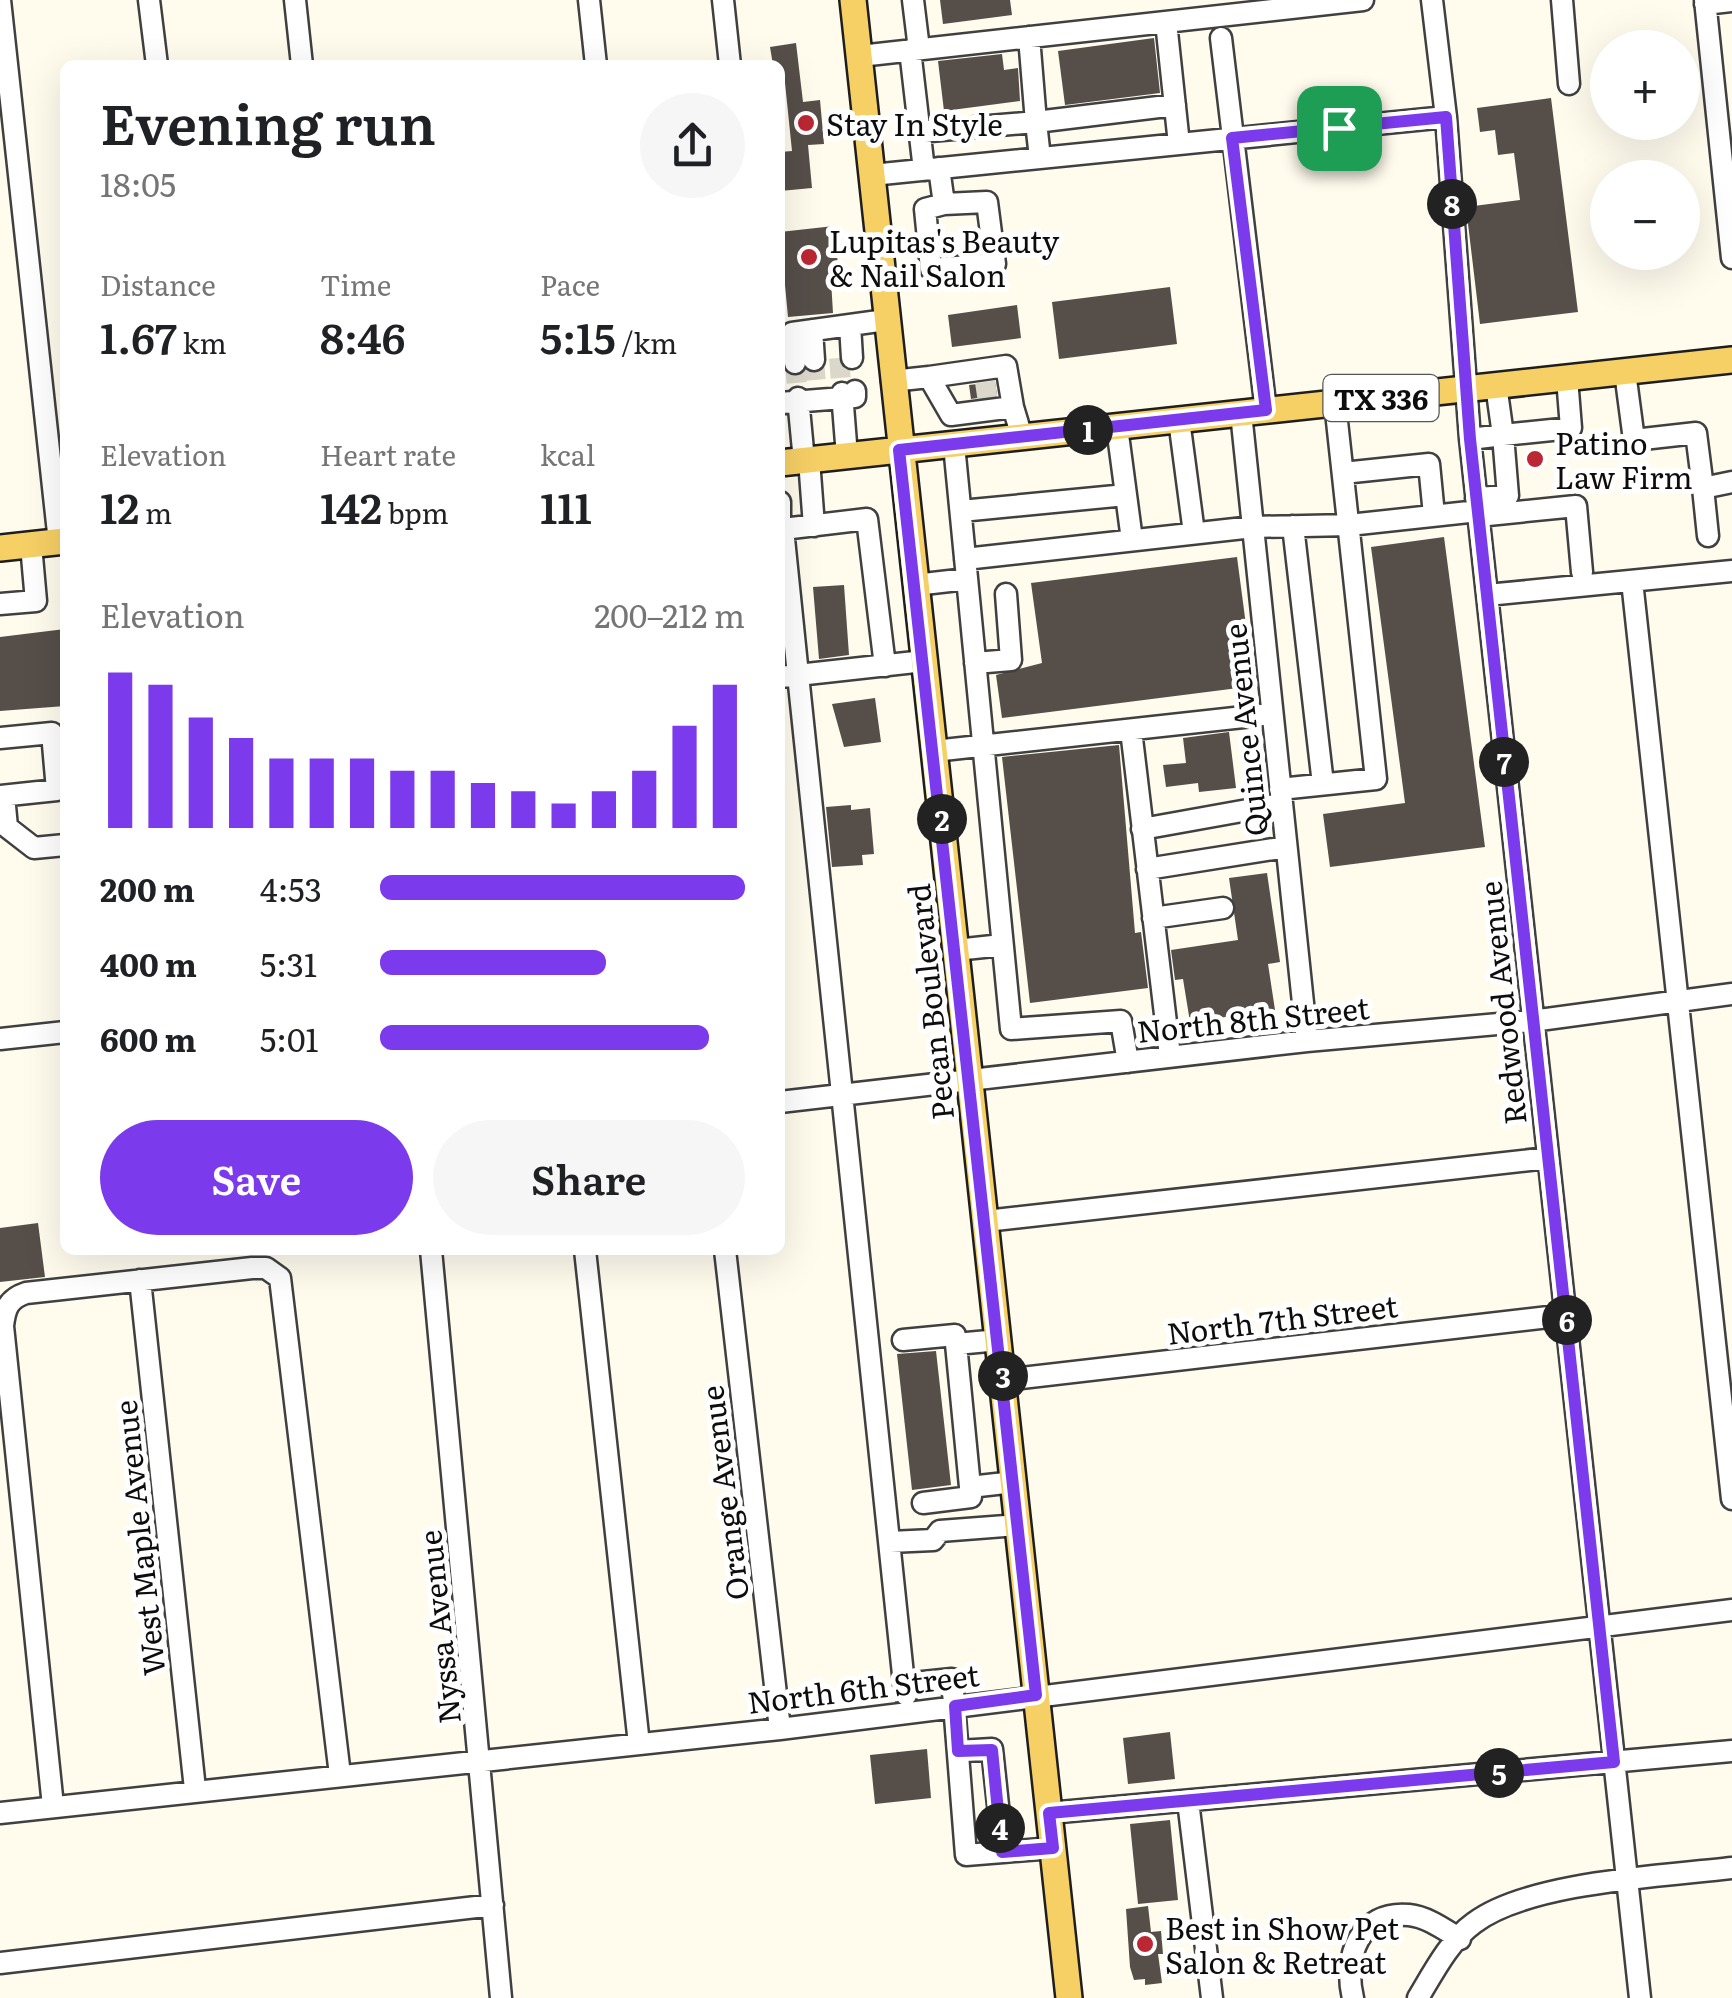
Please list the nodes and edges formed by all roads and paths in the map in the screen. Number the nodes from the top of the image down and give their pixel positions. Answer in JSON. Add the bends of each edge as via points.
{"nodes":[{"id":1,"x":0,"y":0,"type":"edge"},
{"id":2,"x":149,"y":0,"type":"edge"},
{"id":3,"x":295,"y":0,"type":"edge"},
{"id":4,"x":589,"y":0,"type":"edge"},
{"id":5,"x":723,"y":0,"type":"edge"},
{"id":6,"x":853,"y":0,"type":"edge"},
{"id":7,"x":914,"y":0,"type":"edge"},
{"id":8,"x":1363,"y":0,"type":"edge"},
{"id":9,"x":1432,"y":0,"type":"edge"},
{"id":10,"x":1562,"y":0,"type":"edge"},
{"id":11,"x":1732,"y":1,"type":"edge"},
{"id":12,"x":1705,"y":2,"type":"edge"},
{"id":13,"x":1166,"y":22,"type":"junction"},
{"id":14,"x":1029,"y":37,"type":"junction"},
{"id":15,"x":1221,"y":38,"type":"dead end"},
{"id":16,"x":915,"y":50,"type":"junction"},
{"id":17,"x":860,"y":56,"type":"junction"},
{"id":18,"x":156,"y":60,"type":"edge"},
{"id":19,"x":301,"y":60,"type":"edge"},
{"id":20,"x":595,"y":60,"type":"edge"},
{"id":21,"x":729,"y":60,"type":"edge"},
{"id":22,"x":1569,"y":84,"type":"dead end"},
{"id":23,"x":1175,"y":105,"type":"junction"},
{"id":24,"x":1446,"y":117,"type":"junction"},
{"id":25,"x":1036,"y":122,"type":"junction"},
{"id":26,"x":920,"y":132,"type":"junction"},
{"id":27,"x":1232,"y":138,"type":"junction"},
{"id":28,"x":1179,"y":144,"type":"junction"},
{"id":29,"x":1040,"y":158,"type":"junction"},
{"id":30,"x":931,"y":169,"type":"junction"},
{"id":31,"x":872,"y":175,"type":"junction"},
{"id":32,"x":944,"y":204,"type":"dead end"},
{"id":33,"x":1730,"y":226,"type":"edge"},
{"id":34,"x":1732,"y":255,"type":"edge"},
{"id":35,"x":886,"y":320,"type":"junction"},
{"id":36,"x":843,"y":326,"type":"junction"},
{"id":37,"x":846,"y":358,"type":"tunnel mouth"},
{"id":38,"x":1732,"y":360,"type":"edge"},
{"id":39,"x":805,"y":362,"type":"tunnel mouth"},
{"id":40,"x":1625,"y":372,"type":"junction"},
{"id":41,"x":929,"y":377,"type":"junction"},
{"id":42,"x":1567,"y":378,"type":"junction"},
{"id":43,"x":892,"y":381,"type":"junction"},
{"id":44,"x":1496,"y":386,"type":"junction"},
{"id":45,"x":1465,"y":389,"type":"junction"},
{"id":46,"x":986,"y":391,"type":"junction"},
{"id":47,"x":802,"y":400,"type":"edge"},
{"id":48,"x":1335,"y":403,"type":"junction"},
{"id":49,"x":1013,"y":407,"type":"junction"},
{"id":50,"x":1254,"y":412,"type":"junction"},
{"id":51,"x":1179,"y":420,"type":"junction"},
{"id":52,"x":1117,"y":427,"type":"junction"},
{"id":53,"x":1503,"y":435,"type":"junction"},
{"id":54,"x":1022,"y":437,"type":"junction"},
{"id":55,"x":1470,"y":439,"type":"junction"},
{"id":56,"x":954,"y":444,"type":"junction"},
{"id":57,"x":899,"y":450,"type":"junction"},
{"id":58,"x":847,"y":456,"type":"junction"},
{"id":59,"x":798,"y":461,"type":"edge"},
{"id":60,"x":1343,"y":473,"type":"junction"},
{"id":61,"x":1732,"y":482,"type":"edge"},
{"id":62,"x":1703,"y":488,"type":"junction"},
{"id":63,"x":1126,"y":495,"type":"junction"},
{"id":64,"x":1478,"y":508,"type":"junction"},
{"id":65,"x":960,"y":511,"type":"junction"},
{"id":66,"x":1434,"y":516,"type":"junction"},
{"id":67,"x":60,"y":524,"type":"edge"},
{"id":68,"x":1348,"y":524,"type":"junction"},
{"id":69,"x":814,"y":526,"type":"junction"},
{"id":70,"x":1252,"y":526,"type":"junction"},
{"id":71,"x":1293,"y":526,"type":"junction"},
{"id":72,"x":785,"y":529,"type":"edge"},
{"id":73,"x":1194,"y":533,"type":"junction"},
{"id":74,"x":1708,"y":536,"type":"dead end"},
{"id":75,"x":1132,"y":540,"type":"junction"},
{"id":76,"x":60,"y":541,"type":"edge"},
{"id":77,"x":31,"y":545,"type":"junction"},
{"id":78,"x":0,"y":548,"type":"edge"},
{"id":79,"x":966,"y":569,"type":"junction"},
{"id":80,"x":1732,"y":570,"type":"edge"},
{"id":81,"x":1582,"y":572,"type":"dead end"},
{"id":82,"x":1632,"y":580,"type":"junction"},
{"id":83,"x":915,"y":585,"type":"junction"},
{"id":84,"x":1006,"y":594,"type":"dead end"},
{"id":85,"x":1487,"y":595,"type":"junction"},
{"id":86,"x":785,"y":602,"type":"edge"},
{"id":87,"x":0,"y":604,"type":"edge"},
{"id":88,"x":924,"y":661,"type":"junction"},
{"id":89,"x":975,"y":663,"type":"junction"},
{"id":90,"x":884,"y":666,"type":"junction"},
{"id":91,"x":789,"y":676,"type":"edge"},
{"id":92,"x":1272,"y":714,"type":"junction"},
{"id":93,"x":1131,"y":730,"type":"junction"},
{"id":94,"x":0,"y":738,"type":"edge"},
{"id":95,"x":982,"y":746,"type":"junction"},
{"id":96,"x":934,"y":751,"type":"junction"},
{"id":97,"x":60,"y":784,"type":"edge"},
{"id":98,"x":1323,"y":784,"type":"junction"},
{"id":99,"x":60,"y":790,"type":"edge"},
{"id":100,"x":2,"y":796,"type":"edge"},
{"id":101,"x":1280,"y":796,"type":"junction"},
{"id":102,"x":1142,"y":828,"type":"junction"},
{"id":103,"x":60,"y":845,"type":"edge"},
{"id":104,"x":1286,"y":847,"type":"junction"},
{"id":105,"x":1148,"y":869,"type":"junction"},
{"id":106,"x":1223,"y":908,"type":"dead end"},
{"id":107,"x":1153,"y":918,"type":"junction"},
{"id":108,"x":1002,"y":945,"type":"junction"},
{"id":109,"x":956,"y":950,"type":"junction"},
{"id":110,"x":1732,"y":994,"type":"edge"},
{"id":111,"x":1676,"y":1001,"type":"junction"},
{"id":112,"x":1532,"y":1021,"type":"junction"},
{"id":113,"x":60,"y":1033,"type":"edge"},
{"id":114,"x":0,"y":1039,"type":"edge"},
{"id":115,"x":1307,"y":1041,"type":"junction"},
{"id":116,"x":1170,"y":1056,"type":"junction"},
{"id":117,"x":1128,"y":1062,"type":"junction"},
{"id":118,"x":970,"y":1080,"type":"junction"},
{"id":119,"x":844,"y":1094,"type":"junction"},
{"id":120,"x":785,"y":1101,"type":"edge"},
{"id":121,"x":1548,"y":1158,"type":"junction"},
{"id":122,"x":986,"y":1221,"type":"junction"},
{"id":123,"x":431,"y":1255,"type":"edge"},
{"id":124,"x":586,"y":1255,"type":"edge"},
{"id":125,"x":726,"y":1255,"type":"edge"},
{"id":126,"x":140,"y":1280,"type":"junction"},
{"id":127,"x":1566,"y":1315,"type":"junction"},
{"id":128,"x":903,"y":1340,"type":"dead end"},
{"id":129,"x":999,"y":1340,"type":"junction"},
{"id":130,"x":956,"y":1344,"type":"junction"},
{"id":131,"x":1004,"y":1380,"type":"junction"},
{"id":132,"x":1014,"y":1482,"type":"junction"},
{"id":133,"x":970,"y":1487,"type":"junction"},
{"id":134,"x":1732,"y":1499,"type":"edge"},
{"id":135,"x":923,"y":1504,"type":"dead end"},
{"id":136,"x":1019,"y":1525,"type":"junction"},
{"id":137,"x":890,"y":1542,"type":"junction"},
{"id":138,"x":1732,"y":1610,"type":"edge"},
{"id":139,"x":1599,"y":1626,"type":"junction"},
{"id":140,"x":904,"y":1684,"type":"junction"},
{"id":141,"x":1036,"y":1695,"type":"junction"},
{"id":142,"x":955,"y":1706,"type":"junction"},
{"id":143,"x":908,"y":1712,"type":"junction"},
{"id":144,"x":780,"y":1728,"type":"junction"},
{"id":145,"x":640,"y":1744,"type":"junction"},
{"id":146,"x":958,"y":1751,"type":"junction"},
{"id":147,"x":1732,"y":1751,"type":"edge"},
{"id":148,"x":482,"y":1761,"type":"junction"},
{"id":149,"x":1614,"y":1762,"type":"junction"},
{"id":150,"x":340,"y":1775,"type":"junction"},
{"id":151,"x":195,"y":1789,"type":"junction"},
{"id":152,"x":1188,"y":1800,"type":"junction"},
{"id":153,"x":53,"y":1806,"type":"junction"},
{"id":154,"x":0,"y":1813,"type":"edge"},
{"id":155,"x":1049,"y":1813,"type":"junction"},
{"id":156,"x":1053,"y":1848,"type":"junction"},
{"id":157,"x":1002,"y":1852,"type":"junction"},
{"id":158,"x":1732,"y":1868,"type":"edge"},
{"id":159,"x":1627,"y":1880,"type":"junction"},
{"id":160,"x":494,"y":1905,"type":"junction"},
{"id":161,"x":1460,"y":1939,"type":"junction"},
{"id":162,"x":0,"y":1963,"type":"edge"},
{"id":163,"x":501,"y":1998,"type":"edge"},
{"id":164,"x":1069,"y":1998,"type":"edge"},
{"id":165,"x":1212,"y":1998,"type":"edge"},
{"id":166,"x":1353,"y":1998,"type":"edge"},
{"id":167,"x":1418,"y":1998,"type":"edge"},
{"id":168,"x":1640,"y":1998,"type":"edge"}],
"edges":[{"from":1,"to":67,"type":"street"},
{"from":2,"to":18,"type":"street"},
{"from":3,"to":19,"type":"street"},
{"from":4,"to":20,"type":"street"},
{"from":5,"to":21,"type":"street"},
{"from":6,"to":17,"type":"main road","name":"Pecan Boulevard"},
{"from":7,"to":16,"type":"street"},
{"from":8,"to":13,"type":"street"},
{"from":9,"to":24,"type":"street","name":"Redwood Avenue"},
{"from":10,"to":22,"type":"street"},
{"from":11,"to":12,"type":"street"},
{"from":12,"to":33,"type":"street"},
{"from":13,"to":14,"type":"street"},
{"from":13,"to":23,"type":"street"},
{"from":14,"to":16,"type":"street"},
{"from":14,"to":25,"type":"street"},
{"from":15,"to":27,"type":"street","name":"Quince Avenue"},
{"from":16,"to":17,"type":"street"},
{"from":16,"to":26,"type":"street"},
{"from":17,"to":31,"type":"main road","name":"Pecan Boulevard"},
{"from":23,"to":25,"type":"street"},
{"from":23,"to":28,"type":"street"},
{"from":24,"to":27,"type":"street"},
{"from":24,"to":45,"type":"street","name":"Redwood Avenue"},
{"from":25,"to":26,"type":"street"},
{"from":25,"to":29,"type":"street"},
{"from":26,"to":30,"type":"street"},
{"from":27,"to":28,"type":"street"},
{"from":27,"to":50,"type":"street","name":"Quince Avenue"},
{"from":28,"to":29,"type":"street"},
{"from":29,"to":30,"type":"street"},
{"from":30,"to":31,"type":"street"},
{"from":30,"to":32,"type":"street"},
{"from":31,"to":35,"type":"main road","name":"Pecan Boulevard"},
{"from":33,"to":34,"type":"street"},
{"from":35,"to":36,"type":"street"},
{"from":35,"to":43,"type":"main road","name":"Pecan Boulevard"},
{"from":36,"to":37,"type":"street"},
{"from":36,"to":39,"type":"street","via":[[792,333]]},
{"from":38,"to":40,"type":"main road","number":"TX 336"},
{"from":40,"to":42,"type":"main road","number":"TX 336"},
{"from":40,"to":62,"type":"street","via":[[1634,440],[1696,434]]},
{"from":41,"to":43,"type":"street"},
{"from":41,"to":46,"type":"street"},
{"from":41,"to":46,"type":"street","via":[[952,414]]},
{"from":42,"to":44,"type":"main road","number":"TX 336"},
{"from":42,"to":53,"type":"street","via":[[1571,428]]},
{"from":43,"to":57,"type":"main road","name":"Pecan Boulevard"},
{"from":44,"to":45,"type":"main road","number":"TX 336"},
{"from":44,"to":53,"type":"street"},
{"from":45,"to":48,"type":"main road","number":"TX 336"},
{"from":45,"to":55,"type":"street","name":"Redwood Avenue"},
{"from":46,"to":49,"type":"street"},
{"from":46,"to":49,"type":"street","via":[[1006,366]]},
{"from":47,"to":58,"type":"street","via":[[846,394]]},
{"from":47,"to":59,"type":"street"},
{"from":48,"to":50,"type":"main road","number":"TX 336"},
{"from":48,"to":60,"type":"street"},
{"from":49,"to":54,"type":"street"},
{"from":50,"to":51,"type":"main road","number":"TX 336"},
{"from":50,"to":70,"type":"street","name":"Quince Avenue"},
{"from":51,"to":52,"type":"main road","number":"TX 336"},
{"from":51,"to":73,"type":"street"},
{"from":52,"to":54,"type":"main road","number":"TX 336"},
{"from":52,"to":63,"type":"street"},
{"from":53,"to":55,"type":"street"},
{"from":53,"to":64,"type":"street","via":[[1508,496]]},
{"from":54,"to":56,"type":"main road","number":"TX 336"},
{"from":55,"to":64,"type":"street","name":"Redwood Avenue"},
{"from":56,"to":57,"type":"main road","number":"TX 336"},
{"from":56,"to":65,"type":"street"},
{"from":57,"to":58,"type":"main road","number":"TX 336"},
{"from":57,"to":83,"type":"main road","name":"Pecan Boulevard"},
{"from":58,"to":59,"type":"main road","number":"TX 336"},
{"from":59,"to":69,"type":"street"},
{"from":60,"to":66,"type":"street","via":[[1429,464]]},
{"from":60,"to":68,"type":"street"},
{"from":61,"to":62,"type":"street"},
{"from":62,"to":74,"type":"street"},
{"from":63,"to":65,"type":"street"},
{"from":63,"to":75,"type":"street"},
{"from":64,"to":66,"type":"street"},
{"from":64,"to":81,"type":"street","via":[[1576,506]]},
{"from":64,"to":85,"type":"street","name":"Redwood Avenue"},
{"from":65,"to":79,"type":"street"},
{"from":66,"to":68,"type":"street"},
{"from":68,"to":71,"type":"street"},
{"from":68,"to":98,"type":"street","via":[[1376,778]]},
{"from":69,"to":72,"type":"street"},
{"from":69,"to":90,"type":"street","via":[[867,519]]},
{"from":70,"to":71,"type":"street"},
{"from":70,"to":73,"type":"street"},
{"from":70,"to":92,"type":"street","name":"Quince Avenue"},
{"from":71,"to":98,"type":"street"},
{"from":73,"to":75,"type":"street"},
{"from":75,"to":79,"type":"street"},
{"from":76,"to":77,"type":"main road"},
{"from":77,"to":78,"type":"main road"},
{"from":77,"to":87,"type":"street","via":[[36,600]]},
{"from":79,"to":83,"type":"street"},
{"from":79,"to":89,"type":"street"},
{"from":80,"to":82,"type":"street"},
{"from":82,"to":85,"type":"street"},
{"from":82,"to":111,"type":"street"},
{"from":83,"to":88,"type":"main road","name":"Pecan Boulevard"},
{"from":84,"to":89,"type":"street","via":[[1010,660]]},
{"from":85,"to":112,"type":"street","name":"Redwood Avenue"},
{"from":86,"to":91,"type":"street"},
{"from":88,"to":90,"type":"street"},
{"from":88,"to":96,"type":"main road","name":"Pecan Boulevard"},
{"from":89,"to":95,"type":"street"},
{"from":90,"to":91,"type":"street"},
{"from":91,"to":119,"type":"street"},
{"from":92,"to":93,"type":"street"},
{"from":92,"to":101,"type":"street","name":"Quince Avenue"},
{"from":93,"to":95,"type":"street"},
{"from":93,"to":102,"type":"street"},
{"from":94,"to":97,"type":"street","via":[[52,733]]},
{"from":95,"to":96,"type":"street"},
{"from":95,"to":108,"type":"street"},
{"from":96,"to":109,"type":"main road","name":"Pecan Boulevard"},
{"from":98,"to":101,"type":"street"},
{"from":99,"to":100,"type":"street"},
{"from":100,"to":103,"type":"street","via":[[7,827],[34,848]]},
{"from":101,"to":102,"type":"street"},
{"from":101,"to":104,"type":"street","name":"Quince Avenue"},
{"from":102,"to":105,"type":"street"},
{"from":104,"to":105,"type":"street"},
{"from":104,"to":115,"type":"street","name":"Quince Avenue"},
{"from":105,"to":107,"type":"street"},
{"from":106,"to":107,"type":"street"},
{"from":107,"to":116,"type":"street"},
{"from":108,"to":109,"type":"street"},
{"from":108,"to":117,"type":"street","via":[[1011,1029],[1121,1020]]},
{"from":109,"to":118,"type":"main road","name":"Pecan Boulevard"},
{"from":110,"to":111,"type":"street","name":"North 8th Street"},
{"from":111,"to":112,"type":"street","name":"North 8th Street"},
{"from":111,"to":134,"type":"street"},
{"from":112,"to":115,"type":"street","name":"North 8th Street"},
{"from":112,"to":121,"type":"street","name":"Redwood Avenue"},
{"from":113,"to":114,"type":"street"},
{"from":115,"to":116,"type":"street","name":"North 8th Street"},
{"from":116,"to":117,"type":"street","name":"North 8th Street"},
{"from":117,"to":118,"type":"street","name":"North 8th Street"},
{"from":118,"to":119,"type":"street","name":"North 8th Street"},
{"from":118,"to":122,"type":"main road","name":"Pecan Boulevard"},
{"from":119,"to":120,"type":"street","name":"North 8th Street"},
{"from":119,"to":137,"type":"street"},
{"from":121,"to":122,"type":"street"},
{"from":121,"to":127,"type":"street","name":"Redwood Avenue"},
{"from":122,"to":129,"type":"main road","name":"Pecan Boulevard"},
{"from":123,"to":148,"type":"street","name":"Nyssa Avenue"},
{"from":124,"to":145,"type":"street"},
{"from":125,"to":144,"type":"street","name":"Orange Avenue"},
{"from":126,"to":150,"type":"street","via":[[252,1268],[280,1278]]},
{"from":126,"to":151,"type":"street","name":"West Maple Avenue"},
{"from":126,"to":153,"type":"street","via":[[26,1293],[5,1309]]},
{"from":127,"to":131,"type":"street","name":"North 7th Street"},
{"from":127,"to":139,"type":"street","name":"Redwood Avenue"},
{"from":128,"to":130,"type":"street","via":[[955,1335]]},
{"from":129,"to":130,"type":"street"},
{"from":129,"to":131,"type":"main road","name":"Pecan Boulevard"},
{"from":130,"to":133,"type":"street"},
{"from":131,"to":132,"type":"main road","name":"Pecan Boulevard"},
{"from":132,"to":133,"type":"street"},
{"from":132,"to":136,"type":"main road","name":"Pecan Boulevard"},
{"from":133,"to":135,"type":"street","via":[[972,1497]]},
{"from":136,"to":137,"type":"street"},
{"from":136,"to":141,"type":"main road","name":"Pecan Boulevard"},
{"from":137,"to":140,"type":"street"},
{"from":138,"to":139,"type":"street","name":"North 6th Street"},
{"from":139,"to":141,"type":"street","name":"North 6th Street"},
{"from":139,"to":149,"type":"street","name":"Redwood Avenue"},
{"from":140,"to":142,"type":"street","via":[[952,1679]]},
{"from":140,"to":143,"type":"street"},
{"from":141,"to":142,"type":"street","name":"North 6th Street"},
{"from":141,"to":155,"type":"main road","name":"Pecan Boulevard"},
{"from":142,"to":143,"type":"street","name":"North 6th Street"},
{"from":142,"to":146,"type":"street"},
{"from":143,"to":144,"type":"street","name":"North 6th Street"},
{"from":144,"to":145,"type":"street","name":"North 6th Street"},
{"from":145,"to":148,"type":"street","name":"North 6th Street"},
{"from":146,"to":157,"type":"street","via":[[992,1750]]},
{"from":146,"to":157,"type":"street","via":[[966,1855]]},
{"from":147,"to":149,"type":"street"},
{"from":148,"to":150,"type":"street","name":"North 6th Street"},
{"from":148,"to":160,"type":"street","name":"Nyssa Avenue"},
{"from":149,"to":152,"type":"street"},
{"from":149,"to":159,"type":"street","name":"Redwood Avenue"},
{"from":150,"to":151,"type":"street","name":"North 6th Street"},
{"from":151,"to":153,"type":"street","name":"North 6th Street"},
{"from":152,"to":155,"type":"street"},
{"from":152,"to":165,"type":"street"},
{"from":153,"to":154,"type":"street","name":"North 6th Street"},
{"from":155,"to":156,"type":"main road","name":"Pecan Boulevard"},
{"from":156,"to":157,"type":"street"},
{"from":156,"to":164,"type":"main road","name":"Pecan Boulevard"},
{"from":158,"to":159,"type":"street"},
{"from":159,"to":161,"type":"street","via":[[1534,1897],[1474,1923]]},
{"from":159,"to":168,"type":"street","name":"Redwood Avenue"},
{"from":160,"to":162,"type":"street"},
{"from":160,"to":163,"type":"street","name":"Nyssa Avenue"},
{"from":161,"to":166,"type":"street","via":[[1409,1915],[1384,1918],[1360,1934],[1346,1970]]},
{"from":161,"to":167,"type":"street"}]}
